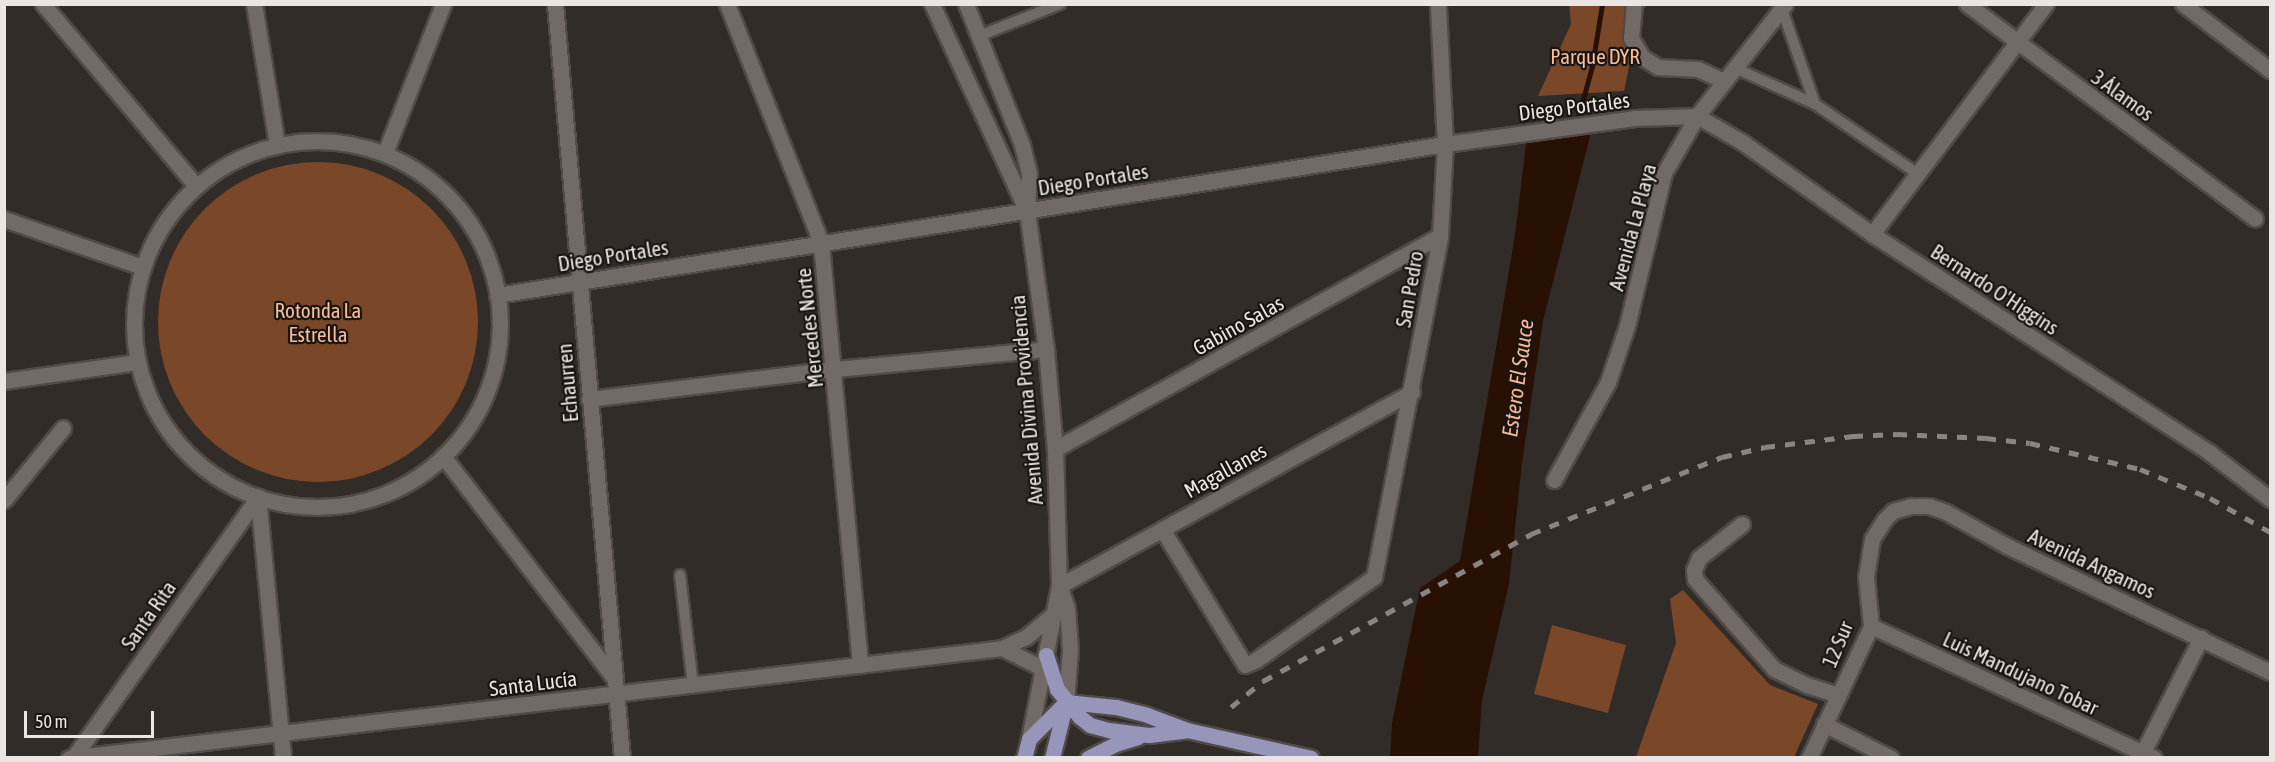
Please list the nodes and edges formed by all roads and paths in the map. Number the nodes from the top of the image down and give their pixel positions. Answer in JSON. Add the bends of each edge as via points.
{"nodes":[{"id":1,"x":43,"y":4,"type":"edge"},
{"id":2,"x":254,"y":4,"type":"edge"},
{"id":3,"x":443,"y":4,"type":"edge"},
{"id":4,"x":555,"y":4,"type":"edge"},
{"id":5,"x":727,"y":4,"type":"edge"},
{"id":6,"x":932,"y":4,"type":"edge"},
{"id":7,"x":966,"y":4,"type":"edge"},
{"id":8,"x":1060,"y":4,"type":"edge"},
{"id":9,"x":1438,"y":4,"type":"edge"},
{"id":10,"x":1634,"y":4,"type":"edge"},
{"id":11,"x":1967,"y":4,"type":"edge"},
{"id":12,"x":2046,"y":4,"type":"edge"},
{"id":13,"x":2183,"y":4,"type":"edge"},
{"id":14,"x":1784,"y":7,"type":"edge"},
{"id":15,"x":981,"y":35,"type":"junction"},
{"id":16,"x":2017,"y":43,"type":"junction"},
{"id":17,"x":1735,"y":68,"type":"junction"},
{"id":18,"x":2271,"y":70,"type":"edge"},
{"id":19,"x":1724,"y":81,"type":"junction"},
{"id":20,"x":1815,"y":104,"type":"junction"},
{"id":21,"x":1697,"y":116,"type":"junction"},
{"id":22,"x":1445,"y":144,"type":"junction"},
{"id":23,"x":277,"y":145,"type":"junction"},
{"id":24,"x":385,"y":153,"type":"junction"},
{"id":25,"x":1918,"y":174,"type":"junction"},
{"id":26,"x":196,"y":186,"type":"junction"},
{"id":27,"x":1027,"y":211,"type":"junction"},
{"id":28,"x":4,"y":219,"type":"edge"},
{"id":29,"x":2255,"y":219,"type":"dead end"},
{"id":30,"x":1872,"y":234,"type":"junction"},
{"id":31,"x":1440,"y":236,"type":"junction"},
{"id":32,"x":821,"y":243,"type":"junction"},
{"id":33,"x":143,"y":267,"type":"junction"},
{"id":34,"x":579,"y":281,"type":"junction"},
{"id":35,"x":497,"y":295,"type":"junction"},
{"id":36,"x":1046,"y":349,"type":"junction"},
{"id":37,"x":138,"y":362,"type":"junction"},
{"id":38,"x":835,"y":369,"type":"junction"},
{"id":39,"x":4,"y":381,"type":"edge"},
{"id":40,"x":1412,"y":392,"type":"junction"},
{"id":41,"x":589,"y":399,"type":"junction"},
{"id":42,"x":63,"y":428,"type":"dead end"},
{"id":43,"x":1055,"y":450,"type":"junction"},
{"id":44,"x":443,"y":456,"type":"junction"},
{"id":45,"x":1554,"y":480,"type":"dead end"},
{"id":46,"x":2269,"y":493,"type":"edge"},
{"id":47,"x":258,"y":497,"type":"junction"},
{"id":48,"x":4,"y":500,"type":"edge"},
{"id":49,"x":1893,"y":511,"type":"joint"},
{"id":50,"x":1742,"y":524,"type":"dead end"},
{"id":51,"x":1162,"y":529,"type":"junction"},
{"id":52,"x":680,"y":575,"type":"dead end"},
{"id":53,"x":1059,"y":586,"type":"junction"},
{"id":54,"x":1053,"y":614,"type":"junction"},
{"id":55,"x":1870,"y":626,"type":"junction"},
{"id":56,"x":2201,"y":638,"type":"junction"},
{"id":57,"x":1002,"y":648,"type":"junction"},
{"id":58,"x":1045,"y":662,"type":"junction"},
{"id":59,"x":860,"y":664,"type":"junction"},
{"id":60,"x":2271,"y":672,"type":"edge"},
{"id":61,"x":614,"y":678,"type":"junction"},
{"id":62,"x":693,"y":685,"type":"junction"},
{"id":63,"x":615,"y":695,"type":"junction"},
{"id":64,"x":1838,"y":695,"type":"junction"},
{"id":65,"x":1066,"y":702,"type":"junction"},
{"id":66,"x":1824,"y":724,"type":"junction"},
{"id":67,"x":1187,"y":730,"type":"junction"},
{"id":68,"x":281,"y":734,"type":"junction"},
{"id":69,"x":1149,"y":735,"type":"junction"},
{"id":70,"x":1029,"y":739,"type":"junction"},
{"id":71,"x":2146,"y":756,"type":"edge"},
{"id":72,"x":72,"y":757,"type":"edge"},
{"id":73,"x":284,"y":758,"type":"edge"},
{"id":74,"x":622,"y":758,"type":"edge"},
{"id":75,"x":1024,"y":758,"type":"edge"},
{"id":76,"x":1052,"y":758,"type":"edge"},
{"id":77,"x":1088,"y":758,"type":"edge"},
{"id":78,"x":1311,"y":758,"type":"edge"},
{"id":79,"x":1809,"y":758,"type":"edge"},
{"id":80,"x":1891,"y":758,"type":"edge"}],
"edges":[{"from":1,"to":26,"type":"street"},
{"from":2,"to":23,"type":"street"},
{"from":3,"to":24,"type":"street"},
{"from":4,"to":34,"type":"street","name":"Echaurren"},
{"from":5,"to":32,"type":"street","name":"Mercedes Norte"},
{"from":6,"to":27,"type":"street","name":"Avenida Divina Providencia"},
{"from":7,"to":15,"type":"street","name":"Avenida Divina Providencia"},
{"from":8,"to":15,"type":"lane"},
{"from":9,"to":22,"type":"street","name":"San Pedro"},
{"from":10,"to":19,"type":"street","via":[[1631,38],[1642,57],[1658,67],[1698,69]]},
{"from":11,"to":16,"type":"street","name":"3 Álamos"},
{"from":12,"to":16,"type":"street"},
{"from":13,"to":18,"type":"street"},
{"from":14,"to":17,"type":"street","name":"Avenida La Playa"},
{"from":14,"to":20,"type":"lane"},
{"from":15,"to":27,"type":"street","name":"Avenida Divina Providencia","via":[[1022,145],[1029,174]]},
{"from":16,"to":25,"type":"street"},
{"from":16,"to":29,"type":"street","name":"3 Álamos"},
{"from":17,"to":19,"type":"street","name":"Avenida La Playa"},
{"from":17,"to":20,"type":"lane"},
{"from":19,"to":21,"type":"street","name":"Avenida La Playa"},
{"from":20,"to":25,"type":"lane"},
{"from":21,"to":22,"type":"street","name":"Diego Portales","via":[[1634,118]]},
{"from":21,"to":30,"type":"street","name":"Bernardo O'Higgins","via":[[1742,142]]},
{"from":21,"to":45,"type":"street","name":"Avenida La Playa","via":[[1664,173],[1627,326],[1608,382]]},
{"from":22,"to":27,"type":"street","name":"Diego Portales"},
{"from":22,"to":31,"type":"street","name":"San Pedro"},
{"from":23,"to":24,"type":"street","via":[[332,141]]},
{"from":23,"to":26,"type":"street","via":[[234,161]]},
{"from":24,"to":35,"type":"street","via":[[433,182],[459,209],[480,241]]},
{"from":25,"to":30,"type":"street"},
{"from":26,"to":33,"type":"street","via":[[159,231]]},
{"from":27,"to":32,"type":"street","name":"Diego Portales"},
{"from":27,"to":36,"type":"street","name":"Avenida Divina Providencia"},
{"from":28,"to":33,"type":"street"},
{"from":30,"to":46,"type":"street","name":"Bernardo O'Higgins"},
{"from":31,"to":40,"type":"street","name":"San Pedro"},
{"from":31,"to":43,"type":"street","name":"Gabino Salas"},
{"from":32,"to":34,"type":"street","name":"Diego Portales"},
{"from":32,"to":38,"type":"street","name":"Mercedes Norte"},
{"from":33,"to":37,"type":"street","via":[[135,306]]},
{"from":34,"to":35,"type":"street","name":"Diego Portales"},
{"from":34,"to":41,"type":"street","name":"Echaurren"},
{"from":35,"to":44,"type":"street","via":[[499,334],[486,391],[468,426]]},
{"from":36,"to":38,"type":"street"},
{"from":36,"to":43,"type":"street","name":"Avenida Divina Providencia"},
{"from":37,"to":39,"type":"street"},
{"from":37,"to":47,"type":"street","via":[[151,401],[186,451],[219,478]]},
{"from":38,"to":41,"type":"street"},
{"from":38,"to":59,"type":"street","name":"Mercedes Norte"},
{"from":40,"to":51,"type":"street","name":"Magallanes"},
{"from":40,"to":51,"type":"street","name":"San Pedro","via":[[1374,577],[1256,660],[1245,665]]},
{"from":41,"to":61,"type":"street","name":"Echaurren"},
{"from":42,"to":48,"type":"street"},
{"from":43,"to":53,"type":"street","name":"Avenida Divina Providencia"},
{"from":44,"to":47,"type":"street","via":[[404,484],[359,502],[319,507]]},
{"from":44,"to":61,"type":"street"},
{"from":47,"to":68,"type":"street"},
{"from":47,"to":72,"type":"street","name":"Santa Rita"},
{"from":49,"to":55,"type":"street","name":"12 Sur","via":[[1877,528],[1869,550],[1866,577]]},
{"from":49,"to":56,"type":"street","name":"Avenida Angamos","via":[[1920,506],[1946,512],[2007,546]]},
{"from":50,"to":64,"type":"street","via":[[1699,558],[1695,579],[1774,669]]},
{"from":51,"to":53,"type":"street","name":"Magallanes"},
{"from":52,"to":62,"type":"lane"},
{"from":53,"to":54,"type":"street","name":"Avenida Divina Providencia"},
{"from":53,"to":65,"type":"street","name":"Avenida Divina Providencia","via":[[1067,608],[1070,650]]},
{"from":54,"to":57,"type":"street","name":"Santa Lucía","via":[[1038,629]]},
{"from":54,"to":58,"type":"street","name":"Avenida Divina Providencia"},
{"from":55,"to":64,"type":"street","name":"12 Sur"},
{"from":55,"to":71,"type":"street","name":"Luis Mandujano Tobar"},
{"from":56,"to":60,"type":"street","name":"Avenida Angamos"},
{"from":56,"to":71,"type":"street"},
{"from":57,"to":58,"type":"street"},
{"from":57,"to":59,"type":"street","name":"Santa Lucía"},
{"from":58,"to":65,"type":"main road"},
{"from":58,"to":70,"type":"street","name":"Avenida Divina Providencia"},
{"from":59,"to":62,"type":"street","name":"Santa Lucía"},
{"from":61,"to":63,"type":"street","name":"Echaurren"},
{"from":62,"to":63,"type":"street","name":"Santa Lucía"},
{"from":63,"to":68,"type":"street","name":"Santa Lucía"},
{"from":63,"to":74,"type":"street","name":"Echaurren"},
{"from":64,"to":66,"type":"street","name":"12 Sur"},
{"from":65,"to":67,"type":"main road","via":[[1147,714]]},
{"from":65,"to":69,"type":"main road","via":[[1090,724]]},
{"from":65,"to":70,"type":"main road"},
{"from":65,"to":76,"type":"main road","name":"Avenida Divina Providencia"},
{"from":66,"to":79,"type":"street","name":"12 Sur"},
{"from":66,"to":80,"type":"street"},
{"from":67,"to":69,"type":"main road"},
{"from":67,"to":78,"type":"main road"},
{"from":68,"to":72,"type":"street","name":"Santa Lucía"},
{"from":68,"to":73,"type":"street"},
{"from":69,"to":77,"type":"main road","via":[[1115,744]]},
{"from":70,"to":75,"type":"main road","name":"Avenida Divina Providencia"}]}
